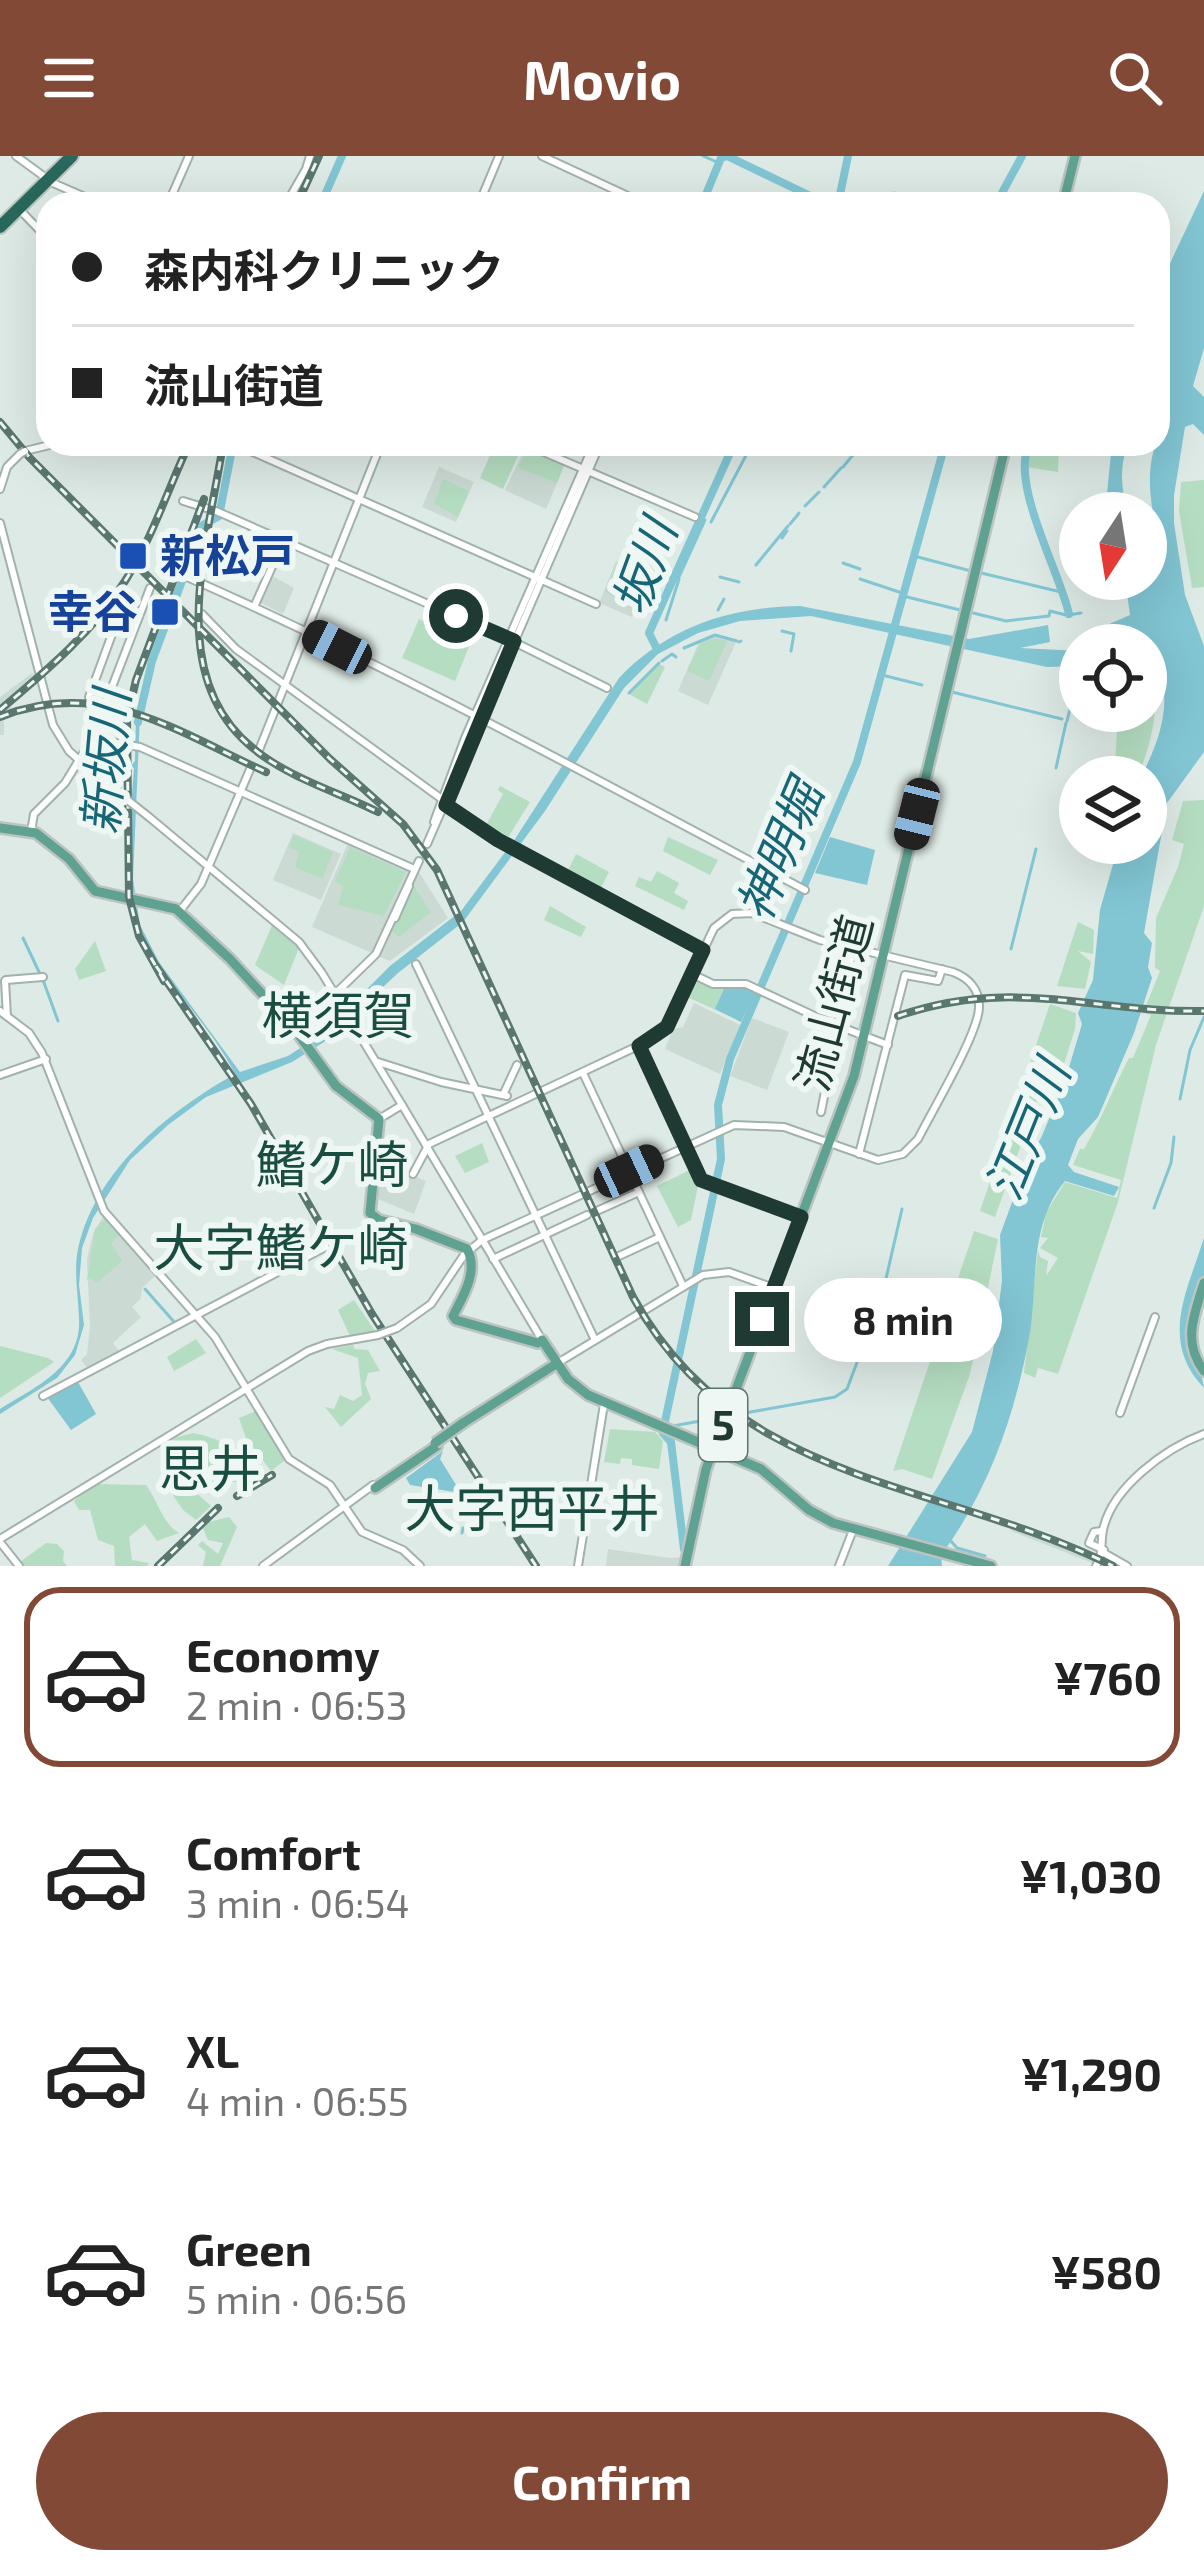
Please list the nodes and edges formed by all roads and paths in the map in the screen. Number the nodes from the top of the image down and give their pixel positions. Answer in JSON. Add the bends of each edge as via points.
{"nodes":[{"id":1,"x":16,"y":156,"type":"edge"},
{"id":2,"x":72,"y":156,"type":"edge"},
{"id":3,"x":189,"y":156,"type":"edge"},
{"id":4,"x":310,"y":156,"type":"edge"},
{"id":5,"x":499,"y":156,"type":"edge"},
{"id":6,"x":542,"y":156,"type":"edge"},
{"id":7,"x":1075,"y":156,"type":"edge"},
{"id":8,"x":50,"y":180,"type":"junction"},
{"id":9,"x":38,"y":192,"type":"edge"},
{"id":10,"x":75,"y":192,"type":"edge"},
{"id":11,"x":80,"y":192,"type":"edge"},
{"id":12,"x":173,"y":192,"type":"edge"},
{"id":13,"x":293,"y":192,"type":"edge"},
{"id":14,"x":484,"y":192,"type":"edge"},
{"id":15,"x":619,"y":192,"type":"edge"},
{"id":16,"x":1067,"y":192,"type":"edge"},
{"id":17,"x":36,"y":194,"type":"edge"},
{"id":18,"x":20,"y":211,"type":"junction"},
{"id":19,"x":0,"y":227,"type":"edge"},
{"id":20,"x":36,"y":227,"type":"edge"},
{"id":21,"x":36,"y":448,"type":"edge"},
{"id":22,"x":259,"y":456,"type":"edge"},
{"id":23,"x":377,"y":456,"type":"edge"},
{"id":24,"x":552,"y":456,"type":"edge"},
{"id":25,"x":592,"y":456,"type":"edge"},
{"id":26,"x":1003,"y":456,"type":"edge"},
{"id":27,"x":585,"y":471,"type":"junction"},
{"id":28,"x":0,"y":489,"type":"edge"},
{"id":29,"x":361,"y":500,"type":"junction"},
{"id":30,"x":183,"y":501,"type":"dead end"},
{"id":31,"x":206,"y":508,"type":"dead end"},
{"id":32,"x":220,"y":513,"type":"dead end"},
{"id":33,"x":694,"y":517,"type":"dead end"},
{"id":34,"x":0,"y":523,"type":"edge"},
{"id":35,"x":284,"y":540,"type":"junction"},
{"id":36,"x":336,"y":563,"type":"junction"},
{"id":37,"x":188,"y":578,"type":"dead end"},
{"id":38,"x":538,"y":578,"type":"junction"},
{"id":39,"x":150,"y":588,"type":"dead end"},
{"id":40,"x":596,"y":604,"type":"dead end"},
{"id":41,"x":122,"y":607,"type":"dead end"},
{"id":42,"x":254,"y":607,"type":"junction"},
{"id":43,"x":202,"y":614,"type":"dead end"},
{"id":44,"x":308,"y":631,"type":"junction"},
{"id":45,"x":511,"y":640,"type":"junction"},
{"id":46,"x":285,"y":686,"type":"junction"},
{"id":47,"x":607,"y":688,"type":"dead end"},
{"id":48,"x":89,"y":697,"type":"dead end"},
{"id":49,"x":477,"y":716,"type":"junction"},
{"id":50,"x":92,"y":739,"type":"junction"},
{"id":51,"x":259,"y":750,"type":"dead end"},
{"id":52,"x":79,"y":761,"type":"junction"},
{"id":53,"x":251,"y":767,"type":"dead end"},
{"id":54,"x":241,"y":790,"type":"junction"},
{"id":55,"x":443,"y":803,"type":"junction"},
{"id":56,"x":0,"y":828,"type":"edge"},
{"id":57,"x":31,"y":831,"type":"junction"},
{"id":58,"x":427,"y":844,"type":"dead end"},
{"id":59,"x":208,"y":866,"type":"junction"},
{"id":60,"x":803,"y":889,"type":"dead end"},
{"id":61,"x":179,"y":911,"type":"junction"},
{"id":62,"x":853,"y":948,"type":"junction"},
{"id":63,"x":703,"y":950,"type":"junction"},
{"id":64,"x":883,"y":955,"type":"junction"},
{"id":65,"x":416,"y":964,"type":"dead end"},
{"id":66,"x":942,"y":969,"type":"junction"},
{"id":67,"x":692,"y":974,"type":"junction"},
{"id":68,"x":43,"y":977,"type":"dead end"},
{"id":69,"x":335,"y":994,"type":"junction"},
{"id":70,"x":4,"y":1013,"type":"edge"},
{"id":71,"x":841,"y":1027,"type":"junction"},
{"id":72,"x":864,"y":1036,"type":"junction"},
{"id":73,"x":888,"y":1045,"type":"junction"},
{"id":74,"x":639,"y":1046,"type":"junction"},
{"id":75,"x":46,"y":1059,"type":"junction"},
{"id":76,"x":375,"y":1060,"type":"junction"},
{"id":77,"x":517,"y":1065,"type":"dead end"},
{"id":78,"x":583,"y":1073,"type":"junction"},
{"id":79,"x":0,"y":1075,"type":"edge"},
{"id":80,"x":478,"y":1090,"type":"junction"},
{"id":81,"x":402,"y":1106,"type":"junction"},
{"id":82,"x":821,"y":1112,"type":"dead end"},
{"id":83,"x":490,"y":1116,"type":"junction"},
{"id":84,"x":379,"y":1119,"type":"junction"},
{"id":85,"x":828,"y":1142,"type":"junction"},
{"id":86,"x":685,"y":1145,"type":"junction"},
{"id":87,"x":426,"y":1146,"type":"junction"},
{"id":88,"x":859,"y":1154,"type":"junction"},
{"id":89,"x":629,"y":1171,"type":"junction"},
{"id":90,"x":413,"y":1174,"type":"dead end"},
{"id":91,"x":639,"y":1192,"type":"junction"},
{"id":92,"x":599,"y":1210,"type":"dead end"},
{"id":93,"x":536,"y":1214,"type":"junction"},
{"id":94,"x":586,"y":1216,"type":"dead end"},
{"id":95,"x":801,"y":1217,"type":"junction"},
{"id":96,"x":546,"y":1235,"type":"junction"},
{"id":97,"x":660,"y":1237,"type":"junction"},
{"id":98,"x":482,"y":1240,"type":"junction"},
{"id":99,"x":332,"y":1244,"type":"dead end"},
{"id":100,"x":468,"y":1251,"type":"junction"},
{"id":101,"x":619,"y":1256,"type":"dead end"},
{"id":102,"x":493,"y":1259,"type":"junction"},
{"id":103,"x":1204,"y":1283,"type":"edge"},
{"id":104,"x":683,"y":1286,"type":"junction"},
{"id":105,"x":774,"y":1288,"type":"junction"},
{"id":106,"x":198,"y":1316,"type":"junction"},
{"id":107,"x":1155,"y":1316,"type":"dead end"},
{"id":108,"x":542,"y":1340,"type":"junction"},
{"id":109,"x":595,"y":1340,"type":"junction"},
{"id":110,"x":556,"y":1364,"type":"junction"},
{"id":111,"x":1204,"y":1371,"type":"edge"},
{"id":112,"x":246,"y":1388,"type":"junction"},
{"id":113,"x":43,"y":1396,"type":"dead end"},
{"id":114,"x":604,"y":1403,"type":"junction"},
{"id":115,"x":1120,"y":1413,"type":"dead end"},
{"id":116,"x":1204,"y":1434,"type":"edge"},
{"id":117,"x":714,"y":1450,"type":"junction"},
{"id":118,"x":374,"y":1486,"type":"joint"},
{"id":119,"x":345,"y":1507,"type":"junction"},
{"id":120,"x":854,"y":1530,"type":"junction"},
{"id":121,"x":1101,"y":1532,"type":"junction"},
{"id":122,"x":0,"y":1540,"type":"edge"},
{"id":123,"x":1103,"y":1551,"type":"junction"},
{"id":124,"x":19,"y":1566,"type":"edge"},
{"id":125,"x":264,"y":1566,"type":"edge"},
{"id":126,"x":420,"y":1566,"type":"edge"},
{"id":127,"x":578,"y":1566,"type":"edge"},
{"id":128,"x":685,"y":1566,"type":"edge"},
{"id":129,"x":839,"y":1566,"type":"edge"},
{"id":130,"x":991,"y":1566,"type":"edge"},
{"id":131,"x":1096,"y":1566,"type":"edge"},
{"id":132,"x":1127,"y":1566,"type":"edge"}],
"edges":[{"from":1,"to":8,"type":"street"},
{"from":2,"to":8,"type":"highway"},
{"from":3,"to":12,"type":"street"},
{"from":4,"to":13,"type":"street"},
{"from":5,"to":14,"type":"street"},
{"from":6,"to":15,"type":"street"},
{"from":7,"to":16,"type":"main road"},
{"from":8,"to":9,"type":"highway"},
{"from":8,"to":10,"type":"street"},
{"from":8,"to":11,"type":"street"},
{"from":17,"to":18,"type":"highway"},
{"from":18,"to":19,"type":"highway"},
{"from":18,"to":20,"type":"street"},
{"from":21,"to":28,"type":"street","via":[[7,467]]},
{"from":22,"to":29,"type":"street"},
{"from":23,"to":29,"type":"street"},
{"from":24,"to":27,"type":"street"},
{"from":25,"to":27,"type":"street"},
{"from":26,"to":64,"type":"main road","name":"流山街道","number":"5"},
{"from":27,"to":33,"type":"street"},
{"from":27,"to":38,"type":"street"},
{"from":29,"to":36,"type":"street"},
{"from":29,"to":38,"type":"street"},
{"from":30,"to":31,"type":"street"},
{"from":32,"to":35,"type":"street"},
{"from":34,"to":52,"type":"street","via":[[50,714]]},
{"from":35,"to":36,"type":"street"},
{"from":35,"to":42,"type":"street"},
{"from":36,"to":44,"type":"street"},
{"from":36,"to":45,"type":"street"},
{"from":37,"to":42,"type":"street"},
{"from":38,"to":40,"type":"street"},
{"from":38,"to":45,"type":"street"},
{"from":39,"to":50,"type":"street"},
{"from":41,"to":48,"type":"street"},
{"from":42,"to":44,"type":"street"},
{"from":43,"to":46,"type":"street"},
{"from":44,"to":46,"type":"street"},
{"from":44,"to":49,"type":"street"},
{"from":45,"to":47,"type":"street"},
{"from":45,"to":49,"type":"street"},
{"from":46,"to":51,"type":"street"},
{"from":46,"to":55,"type":"street"},
{"from":49,"to":55,"type":"street"},
{"from":49,"to":60,"type":"street"},
{"from":50,"to":52,"type":"street"},
{"from":50,"to":54,"type":"street","via":[[136,746]]},
{"from":52,"to":57,"type":"street","via":[[34,814]]},
{"from":52,"to":59,"type":"street","bridge":true},
{"from":53,"to":54,"type":"street"},
{"from":54,"to":59,"type":"street"},
{"from":54,"to":69,"type":"street","via":[[416,865],[375,956]]},
{"from":55,"to":58,"type":"street"},
{"from":55,"to":63,"type":"street"},
{"from":56,"to":57,"type":"main road"},
{"from":57,"to":61,"type":"main road","via":[[95,891]]},
{"from":59,"to":61,"type":"street"},
{"from":59,"to":69,"type":"street","via":[[292,935]]},
{"from":61,"to":84,"type":"main road","via":[[337,1086]]},
{"from":62,"to":63,"type":"street","via":[[736,913],[716,924]]},
{"from":62,"to":64,"type":"street"},
{"from":62,"to":71,"type":"street"},
{"from":63,"to":67,"type":"street"},
{"from":64,"to":66,"type":"street"},
{"from":64,"to":72,"type":"main road","name":"流山街道","number":"5"},
{"from":65,"to":80,"type":"street"},
{"from":66,"to":73,"type":"street","via":[[938,981],[904,975]]},
{"from":66,"to":88,"type":"street","via":[[971,984],[976,1020],[913,1145],[892,1158]]},
{"from":67,"to":71,"type":"street","via":[[741,983]]},
{"from":67,"to":74,"type":"street","via":[[667,1027]]},
{"from":68,"to":70,"type":"street","via":[[6,981]]},
{"from":69,"to":76,"type":"street"},
{"from":70,"to":75,"type":"street"},
{"from":71,"to":72,"type":"street"},
{"from":71,"to":82,"type":"street"},
{"from":72,"to":73,"type":"street"},
{"from":72,"to":85,"type":"main road","name":"流山街道","number":"5"},
{"from":73,"to":88,"type":"street"},
{"from":74,"to":78,"type":"street"},
{"from":74,"to":86,"type":"street"},
{"from":75,"to":79,"type":"street"},
{"from":75,"to":106,"type":"street","via":[[95,1193]]},
{"from":76,"to":80,"type":"street"},
{"from":76,"to":81,"type":"street"},
{"from":77,"to":80,"type":"street","via":[[505,1095]]},
{"from":78,"to":83,"type":"street"},
{"from":78,"to":89,"type":"street"},
{"from":80,"to":83,"type":"street"},
{"from":81,"to":84,"type":"street"},
{"from":81,"to":87,"type":"street"},
{"from":83,"to":87,"type":"street"},
{"from":83,"to":93,"type":"street"},
{"from":84,"to":100,"type":"main road","via":[[370,1213]]},
{"from":85,"to":86,"type":"street","via":[[770,1124],[720,1129]]},
{"from":85,"to":88,"type":"street"},
{"from":85,"to":95,"type":"main road","name":"流山街道","number":"5"},
{"from":86,"to":89,"type":"street"},
{"from":86,"to":95,"type":"street","via":[[700,1178]]},
{"from":87,"to":90,"type":"street"},
{"from":87,"to":98,"type":"street"},
{"from":89,"to":91,"type":"street"},
{"from":89,"to":93,"type":"street"},
{"from":91,"to":92,"type":"street"},
{"from":91,"to":97,"type":"street"},
{"from":93,"to":96,"type":"street"},
{"from":93,"to":98,"type":"street"},
{"from":94,"to":96,"type":"street"},
{"from":95,"to":105,"type":"main road","name":"流山街道","number":"5"},
{"from":96,"to":102,"type":"street"},
{"from":96,"to":109,"type":"street"},
{"from":97,"to":101,"type":"street"},
{"from":97,"to":104,"type":"street"},
{"from":98,"to":100,"type":"street"},
{"from":98,"to":102,"type":"street"},
{"from":99,"to":106,"type":"street"},
{"from":100,"to":108,"type":"main road","via":[[470,1278],[454,1318]]},
{"from":100,"to":112,"type":"street","bridge":true,"via":[[435,1300],[397,1328],[308,1351]]},
{"from":102,"to":108,"type":"street"},
{"from":103,"to":111,"type":"main road","via":[[1190,1340]]},
{"from":104,"to":105,"type":"street","via":[[723,1271]]},
{"from":104,"to":109,"type":"street"},
{"from":105,"to":117,"type":"main road","name":"流山街道","number":"5"},
{"from":106,"to":112,"type":"street"},
{"from":106,"to":113,"type":"street"},
{"from":107,"to":115,"type":"street"},
{"from":108,"to":110,"type":"main road"},
{"from":109,"to":110,"type":"street"},
{"from":110,"to":114,"type":"main road"},
{"from":110,"to":118,"type":"main road","bridge":true},
{"from":112,"to":119,"type":"street","via":[[289,1459],[330,1485]]},
{"from":112,"to":122,"type":"street"},
{"from":114,"to":117,"type":"main road"},
{"from":114,"to":127,"type":"street"},
{"from":116,"to":121,"type":"street","via":[[1132,1481]]},
{"from":117,"to":120,"type":"main road","via":[[761,1469],[809,1510]]},
{"from":117,"to":128,"type":"main road","name":"流山街道","number":"5"},
{"from":118,"to":119,"type":"street"},
{"from":119,"to":125,"type":"street"},
{"from":119,"to":126,"type":"street","via":[[362,1532]]},
{"from":120,"to":129,"type":"street"},
{"from":120,"to":130,"type":"main road"},
{"from":121,"to":123,"type":"street"},
{"from":121,"to":123,"type":"street","via":[[1090,1540]]},
{"from":122,"to":124,"type":"street"},
{"from":123,"to":131,"type":"street"},
{"from":123,"to":132,"type":"street"}]}
